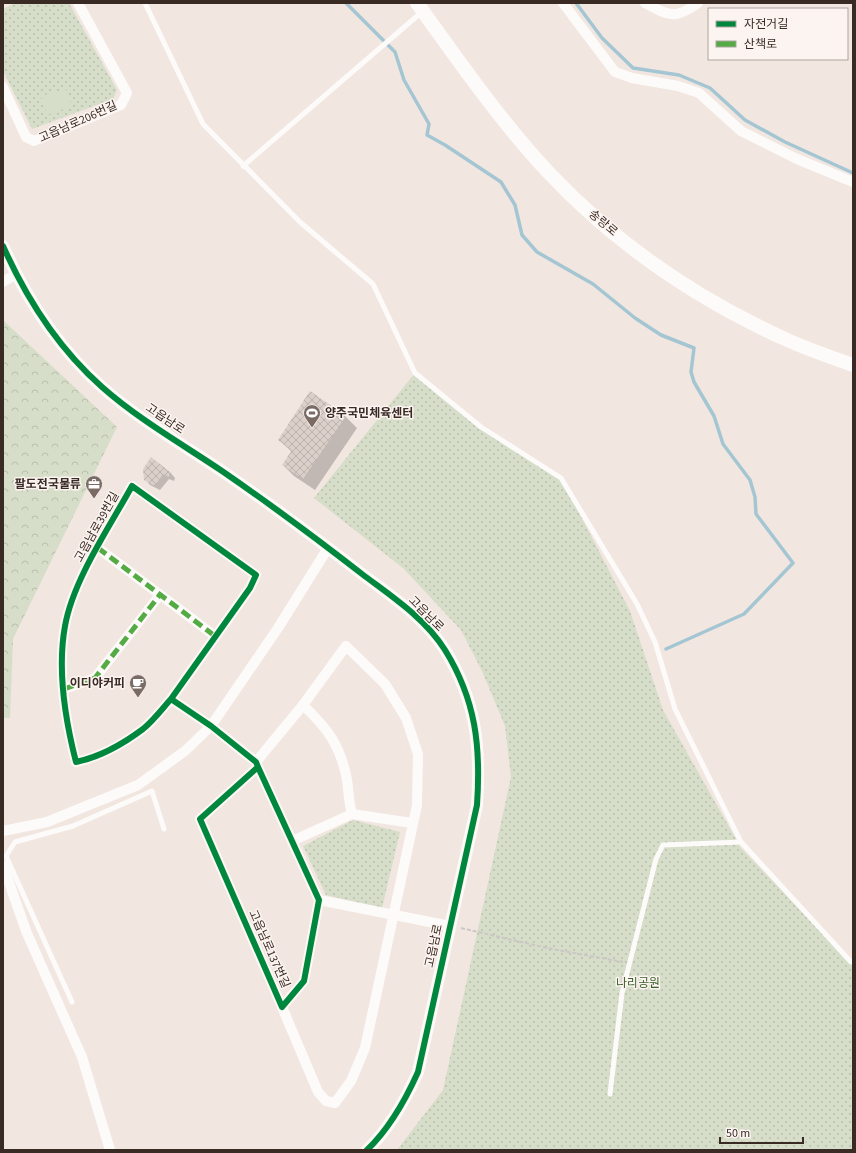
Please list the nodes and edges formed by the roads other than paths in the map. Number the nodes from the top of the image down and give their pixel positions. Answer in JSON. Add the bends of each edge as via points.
{"nodes":[{"id":1,"x":78,"y":3,"type":"edge"},
{"id":2,"x":145,"y":3,"type":"edge"},
{"id":3,"x":563,"y":3,"type":"edge"},
{"id":4,"x":645,"y":3,"type":"edge"},
{"id":5,"x":698,"y":3,"type":"edge"},
{"id":6,"x":422,"y":6,"type":"edge"},
{"id":7,"x":3,"y":87,"type":"edge"},
{"id":8,"x":243,"y":166,"type":"junction"},
{"id":9,"x":853,"y":182,"type":"edge"},
{"id":10,"x":3,"y":246,"type":"edge"},
{"id":11,"x":16,"y":274,"type":"junction"},
{"id":12,"x":3,"y":282,"type":"edge"},
{"id":13,"x":838,"y":360,"type":"junction"},
{"id":14,"x":853,"y":361,"type":"edge"},
{"id":15,"x":853,"y":365,"type":"edge"},
{"id":16,"x":98,"y":548,"type":"junction"},
{"id":17,"x":328,"y":548,"type":"junction"},
{"id":18,"x":159,"y":596,"type":"junction"},
{"id":19,"x":215,"y":636,"type":"junction"},
{"id":20,"x":64,"y":689,"type":"junction"},
{"id":21,"x":171,"y":699,"type":"junction"},
{"id":22,"x":303,"y":705,"type":"junction"},
{"id":23,"x":211,"y":726,"type":"junction"},
{"id":24,"x":257,"y":765,"type":"junction"},
{"id":25,"x":352,"y":814,"type":"junction"},
{"id":26,"x":412,"y":824,"type":"junction"},
{"id":27,"x":164,"y":829,"type":"dead end"},
{"id":28,"x":3,"y":831,"type":"edge"},
{"id":29,"x":292,"y":841,"type":"junction"},
{"id":30,"x":741,"y":842,"type":"junction"},
{"id":31,"x":3,"y":865,"type":"edge"},
{"id":32,"x":319,"y":900,"type":"junction"},
{"id":33,"x":393,"y":914,"type":"junction"},
{"id":34,"x":450,"y":926,"type":"junction"},
{"id":35,"x":853,"y":962,"type":"edge"},
{"id":36,"x":72,"y":1002,"type":"dead end"},
{"id":37,"x":282,"y":1007,"type":"junction"},
{"id":38,"x":610,"y":1094,"type":"dead end"},
{"id":39,"x":110,"y":1150,"type":"edge"},
{"id":40,"x":367,"y":1150,"type":"edge"}],
"edges":[{"from":1,"to":7,"type":"street","name":"고읍남로206번길","via":[[127,93],[121,105],[34,141],[26,137]]},
{"from":2,"to":8,"type":"lane","via":[[203,124]]},
{"from":3,"to":9,"type":"street","via":[[615,72],[699,93],[741,131],[797,159]]},
{"from":4,"to":5,"type":"street","via":[[669,15],[685,13]]},
{"from":6,"to":8,"type":"lane","via":[[392,38]]},
{"from":6,"to":13,"type":"main road","name":"송랑로","via":[[466,70],[548,173],[596,219],[650,262],[694,291],[786,340]]},
{"from":8,"to":30,"type":"lane","via":[[300,222],[372,284],[416,373],[481,427],[560,478],[637,604],[655,642],[674,709]]},
{"from":10,"to":11,"type":"street","name":"고읍남로"},
{"from":11,"to":12,"type":"street"},
{"from":11,"to":17,"type":"street","name":"고읍남로","via":[[50,331],[102,388],[236,480]]},
{"from":13,"to":14,"type":"main road"},
{"from":13,"to":15,"type":"main road","name":"송랑로"},
{"from":16,"to":18,"type":"street","name":"고읍남로39번길"},
{"from":16,"to":19,"type":"street","name":"고읍남로39번길","via":[[132,486],[256,575],[250,588]]},
{"from":16,"to":20,"type":"street","name":"고읍남로39번길","via":[[78,587],[65,626],[62,654]]},
{"from":17,"to":23,"type":"street","via":[[278,628]]},
{"from":17,"to":34,"type":"street","name":"고읍남로","via":[[413,613],[444,648],[460,678],[473,712],[478,745],[477,805]]},
{"from":18,"to":19,"type":"street","name":"고읍남로39번길"},
{"from":18,"to":20,"type":"street","via":[[95,678]]},
{"from":19,"to":21,"type":"street","name":"고읍남로39번길"},
{"from":20,"to":21,"type":"street","name":"고읍남로39번길","via":[[69,735],[76,762],[90,759],[114,747],[144,728]]},
{"from":21,"to":23,"type":"street"},
{"from":22,"to":24,"type":"street","name":"고읍남로137번길"},
{"from":22,"to":25,"type":"street","via":[[325,726],[339,751],[346,775]]},
{"from":22,"to":26,"type":"street","name":"고읍남로137번길","via":[[346,646],[385,684],[406,718],[418,754],[417,805]]},
{"from":23,"to":24,"type":"street"},
{"from":23,"to":28,"type":"street","via":[[185,751],[138,785],[46,822]]},
{"from":24,"to":29,"type":"street"},
{"from":24,"to":37,"type":"street","name":"고읍남로137번길","via":[[200,819]]},
{"from":25,"to":26,"type":"street"},
{"from":25,"to":29,"type":"street"},
{"from":26,"to":33,"type":"street","name":"고읍남로137번길"},
{"from":27,"to":36,"type":"lane","via":[[152,791],[73,826],[15,842],[6,856]]},
{"from":29,"to":32,"type":"street"},
{"from":30,"to":35,"type":"lane"},
{"from":30,"to":38,"type":"lane","via":[[663,845],[656,859],[622,993]]},
{"from":31,"to":39,"type":"street","via":[[26,931],[82,1057]]},
{"from":32,"to":33,"type":"street"},
{"from":32,"to":37,"type":"street","name":"고읍남로137번길","via":[[304,981]]},
{"from":33,"to":34,"type":"street"},
{"from":33,"to":37,"type":"street","name":"고읍남로137번길","via":[[365,1048],[351,1081],[335,1103],[326,1101],[318,1092]]},
{"from":34,"to":40,"type":"street","name":"고읍남로","via":[[418,1072],[403,1104],[384,1134]]}]}
